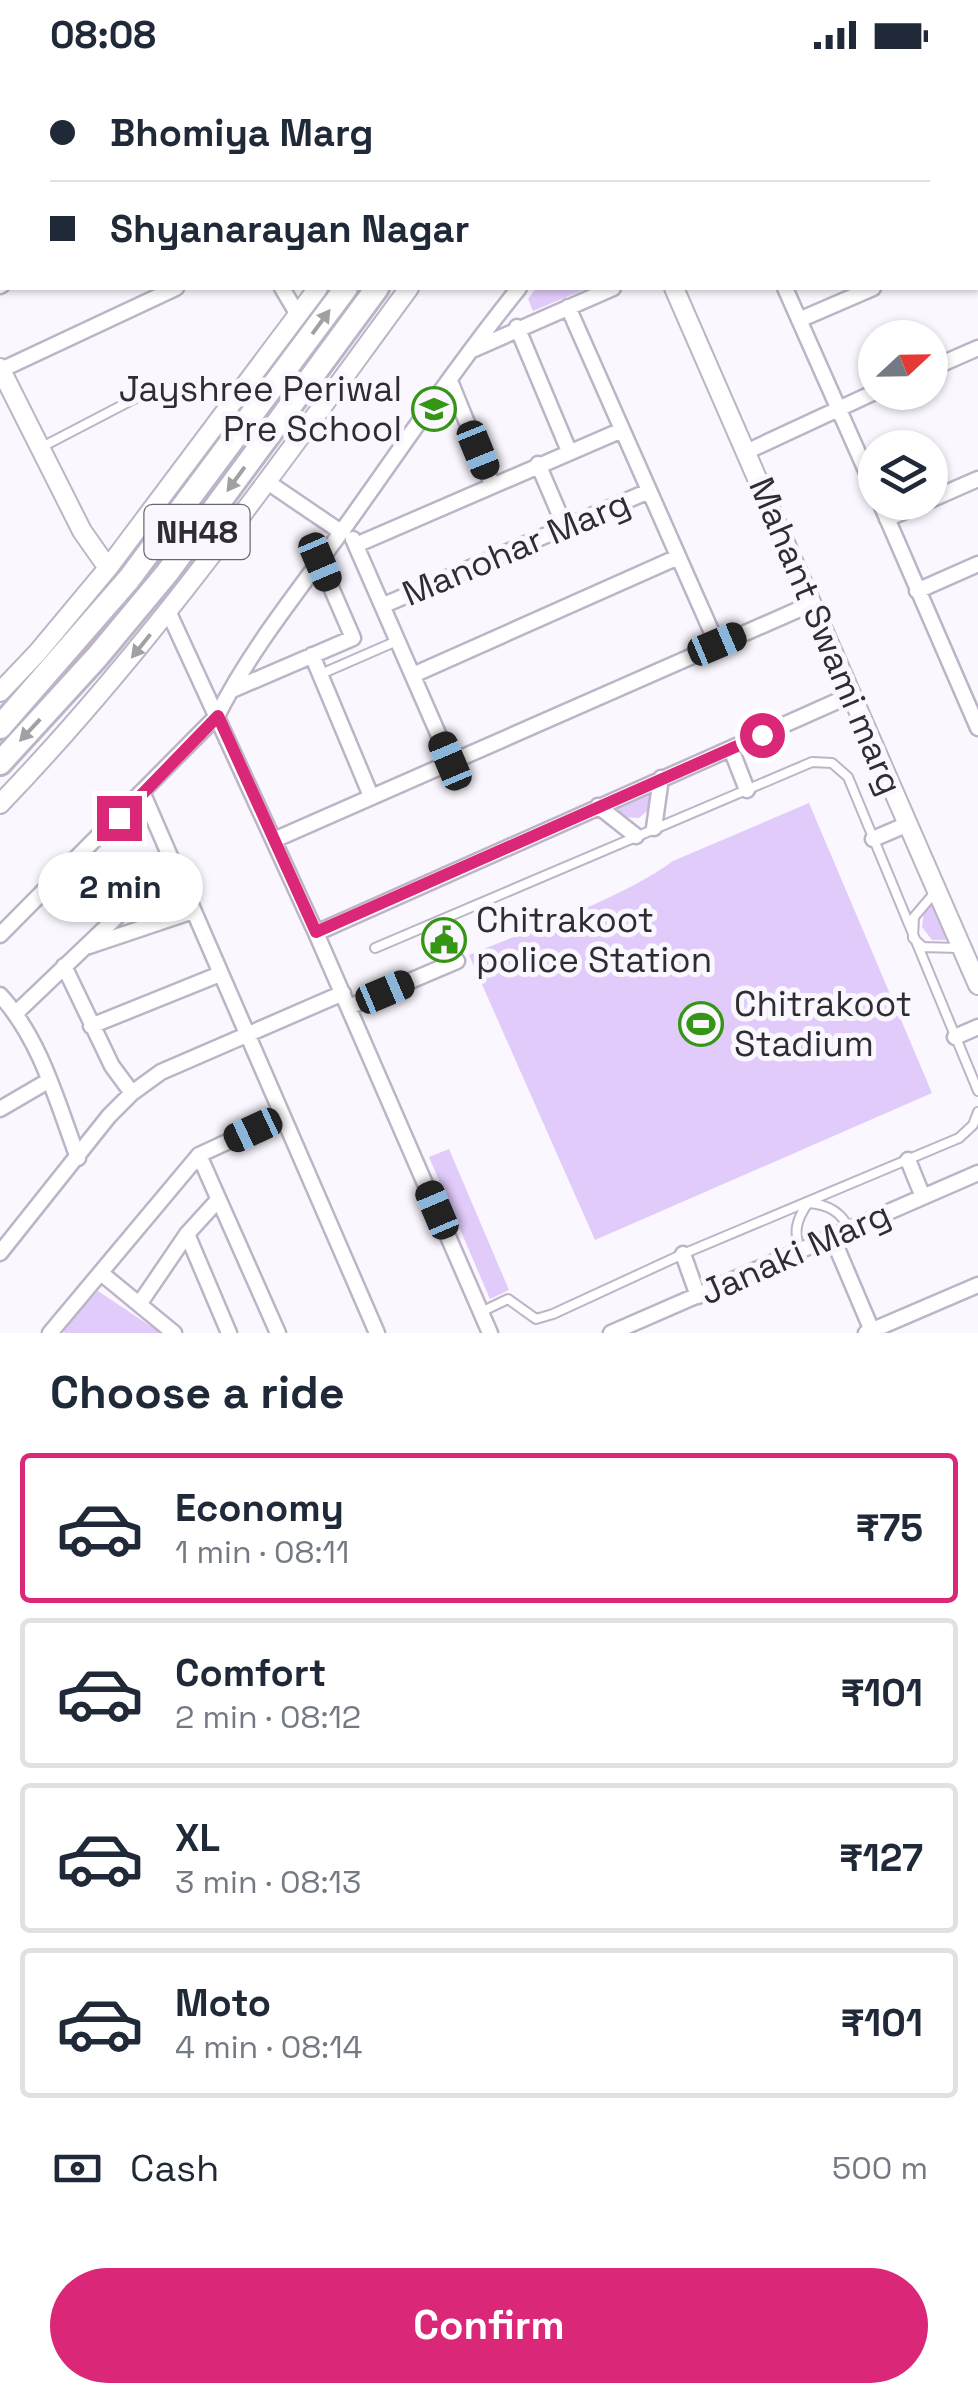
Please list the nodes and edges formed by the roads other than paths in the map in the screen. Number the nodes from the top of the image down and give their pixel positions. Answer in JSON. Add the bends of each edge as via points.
{"nodes":[{"id":1,"x":172,"y":290,"type":"edge"},
{"id":2,"x":283,"y":290,"type":"edge"},
{"id":3,"x":317,"y":290,"type":"edge"},
{"id":4,"x":345,"y":290,"type":"edge"},
{"id":5,"x":376,"y":290,"type":"edge"},
{"id":6,"x":408,"y":290,"type":"edge"},
{"id":7,"x":517,"y":290,"type":"edge"},
{"id":8,"x":608,"y":290,"type":"edge"},
{"id":9,"x":675,"y":290,"type":"edge"},
{"id":10,"x":786,"y":290,"type":"edge"},
{"id":11,"x":867,"y":290,"type":"edge"},
{"id":12,"x":568,"y":306,"type":"junction"},
{"id":13,"x":298,"y":315,"type":"junction"},
{"id":14,"x":799,"y":320,"type":"junction"},
{"id":15,"x":518,"y":328,"type":"junction"},
{"id":16,"x":978,"y":348,"type":"edge"},
{"id":17,"x":468,"y":352,"type":"junction"},
{"id":18,"x":948,"y":361,"type":"edge"},
{"id":19,"x":0,"y":369,"type":"edge"},
{"id":20,"x":450,"y":380,"type":"junction"},
{"id":21,"x":159,"y":386,"type":"dead end"},
{"id":22,"x":858,"y":400,"type":"edge"},
{"id":23,"x":840,"y":408,"type":"junction"},
{"id":24,"x":622,"y":430,"type":"junction"},
{"id":25,"x":40,"y":448,"type":"junction"},
{"id":26,"x":569,"y":451,"type":"junction"},
{"id":27,"x":858,"y":451,"type":"edge"},
{"id":28,"x":746,"y":452,"type":"junction"},
{"id":29,"x":538,"y":464,"type":"junction"},
{"id":30,"x":978,"y":479,"type":"edge"},
{"id":31,"x":266,"y":482,"type":"junction"},
{"id":32,"x":492,"y":484,"type":"junction"},
{"id":33,"x":649,"y":491,"type":"junction"},
{"id":34,"x":948,"y":492,"type":"edge"},
{"id":35,"x":887,"y":520,"type":"edge"},
{"id":36,"x":565,"y":527,"type":"junction"},
{"id":37,"x":344,"y":528,"type":"junction"},
{"id":38,"x":356,"y":545,"type":"junction"},
{"id":39,"x":678,"y":557,"type":"junction"},
{"id":40,"x":320,"y":562,"type":"junction"},
{"id":41,"x":978,"y":564,"type":"edge"},
{"id":42,"x":108,"y":568,"type":"junction"},
{"id":43,"x":917,"y":591,"type":"junction"},
{"id":44,"x":812,"y":604,"type":"junction"},
{"id":45,"x":384,"y":605,"type":"junction"},
{"id":46,"x":168,"y":611,"type":"junction"},
{"id":47,"x":399,"y":640,"type":"junction"},
{"id":48,"x":717,"y":644,"type":"junction"},
{"id":49,"x":312,"y":655,"type":"junction"},
{"id":50,"x":320,"y":674,"type":"junction"},
{"id":51,"x":413,"y":675,"type":"junction"},
{"id":52,"x":230,"y":690,"type":"junction"},
{"id":53,"x":0,"y":692,"type":"edge"},
{"id":54,"x":852,"y":695,"type":"junction"},
{"id":55,"x":218,"y":716,"type":"junction"},
{"id":56,"x":0,"y":727,"type":"edge"},
{"id":57,"x":978,"y":728,"type":"edge"},
{"id":58,"x":732,"y":749,"type":"junction"},
{"id":59,"x":450,"y":761,"type":"junction"},
{"id":60,"x":0,"y":763,"type":"edge"},
{"id":61,"x":661,"y":778,"type":"junction"},
{"id":62,"x":747,"y":790,"type":"junction"},
{"id":63,"x":143,"y":794,"type":"junction"},
{"id":64,"x":371,"y":796,"type":"junction"},
{"id":65,"x":0,"y":804,"type":"edge"},
{"id":66,"x":598,"y":806,"type":"junction"},
{"id":67,"x":908,"y":824,"type":"junction"},
{"id":68,"x":654,"y":828,"type":"junction"},
{"id":69,"x":636,"y":836,"type":"junction"},
{"id":70,"x":873,"y":839,"type":"junction"},
{"id":71,"x":274,"y":840,"type":"junction"},
{"id":72,"x":173,"y":863,"type":"junction"},
{"id":73,"x":936,"y":890,"type":"junction"},
{"id":74,"x":193,"y":911,"type":"junction"},
{"id":75,"x":316,"y":932,"type":"junction"},
{"id":76,"x":0,"y":935,"type":"edge"},
{"id":77,"x":912,"y":938,"type":"junction"},
{"id":78,"x":962,"y":947,"type":"junction"},
{"id":79,"x":84,"y":948,"type":"junction"},
{"id":80,"x":374,"y":948,"type":"dead end"},
{"id":81,"x":457,"y":961,"type":"dead end"},
{"id":82,"x":64,"y":966,"type":"junction"},
{"id":83,"x":220,"y":974,"type":"junction"},
{"id":84,"x":978,"y":985,"type":"edge"},
{"id":85,"x":0,"y":995,"type":"edge"},
{"id":86,"x":346,"y":1000,"type":"junction"},
{"id":87,"x":16,"y":1013,"type":"junction"},
{"id":88,"x":92,"y":1026,"type":"junction"},
{"id":89,"x":978,"y":1027,"type":"edge"},
{"id":90,"x":246,"y":1034,"type":"junction"},
{"id":91,"x":955,"y":1037,"type":"junction"},
{"id":92,"x":48,"y":1080,"type":"junction"},
{"id":93,"x":132,"y":1092,"type":"junction"},
{"id":94,"x":978,"y":1092,"type":"edge"},
{"id":95,"x":0,"y":1109,"type":"edge"},
{"id":96,"x":978,"y":1112,"type":"edge"},
{"id":97,"x":280,"y":1117,"type":"junction"},
{"id":98,"x":199,"y":1155,"type":"junction"},
{"id":99,"x":78,"y":1158,"type":"junction"},
{"id":100,"x":908,"y":1160,"type":"junction"},
{"id":101,"x":978,"y":1174,"type":"edge"},
{"id":102,"x":923,"y":1196,"type":"junction"},
{"id":103,"x":218,"y":1200,"type":"junction"},
{"id":104,"x":808,"y":1203,"type":"junction"},
{"id":105,"x":850,"y":1231,"type":"junction"},
{"id":106,"x":186,"y":1234,"type":"junction"},
{"id":107,"x":833,"y":1239,"type":"junction"},
{"id":108,"x":802,"y":1252,"type":"junction"},
{"id":109,"x":0,"y":1253,"type":"edge"},
{"id":110,"x":682,"y":1254,"type":"junction"},
{"id":111,"x":101,"y":1273,"type":"junction"},
{"id":112,"x":978,"y":1284,"type":"edge"},
{"id":113,"x":698,"y":1296,"type":"junction"},
{"id":114,"x":140,"y":1303,"type":"junction"},
{"id":115,"x":481,"y":1312,"type":"junction"},
{"id":116,"x":52,"y":1332,"type":"edge"},
{"id":117,"x":870,"y":1332,"type":"edge"},
{"id":118,"x":174,"y":1333,"type":"edge"},
{"id":119,"x":230,"y":1333,"type":"edge"},
{"id":120,"x":278,"y":1333,"type":"edge"},
{"id":121,"x":377,"y":1333,"type":"edge"},
{"id":122,"x":490,"y":1333,"type":"edge"},
{"id":123,"x":612,"y":1333,"type":"edge"}],
"edges":[{"from":1,"to":19,"type":"street"},
{"from":2,"to":13,"type":"street"},
{"from":3,"to":13,"type":"street"},
{"from":56,"to":4,"type":"highway","number":"NH48","one_way":true,"via":[[166,532]]},
{"from":5,"to":60,"type":"highway","number":"NH48","one_way":true,"via":[[167,572]]},
{"from":6,"to":31,"type":"street"},
{"from":7,"to":17,"type":"street"},
{"from":8,"to":12,"type":"street"},
{"from":9,"to":28,"type":"street","name":"Mahant Swami marg"},
{"from":10,"to":14,"type":"street"},
{"from":11,"to":14,"type":"street"},
{"from":12,"to":15,"type":"street"},
{"from":12,"to":24,"type":"street"},
{"from":13,"to":42,"type":"street"},
{"from":14,"to":23,"type":"street"},
{"from":15,"to":17,"type":"street"},
{"from":15,"to":26,"type":"street"},
{"from":16,"to":18,"type":"street"},
{"from":17,"to":20,"type":"street"},
{"from":19,"to":25,"type":"street"},
{"from":20,"to":32,"type":"street"},
{"from":20,"to":37,"type":"street"},
{"from":21,"to":25,"type":"lane"},
{"from":22,"to":23,"type":"street"},
{"from":23,"to":27,"type":"street"},
{"from":23,"to":28,"type":"street"},
{"from":24,"to":26,"type":"street"},
{"from":24,"to":33,"type":"street"},
{"from":25,"to":42,"type":"street"},
{"from":26,"to":29,"type":"street"},
{"from":28,"to":44,"type":"street","name":"Mahant Swami marg"},
{"from":29,"to":32,"type":"street"},
{"from":29,"to":36,"type":"street"},
{"from":30,"to":34,"type":"street"},
{"from":31,"to":37,"type":"street"},
{"from":31,"to":46,"type":"street"},
{"from":32,"to":38,"type":"street"},
{"from":33,"to":36,"type":"street","name":"Manohar Marg"},
{"from":33,"to":39,"type":"street"},
{"from":35,"to":43,"type":"street"},
{"from":36,"to":45,"type":"street","name":"Manohar Marg"},
{"from":37,"to":38,"type":"street"},
{"from":37,"to":40,"type":"street"},
{"from":38,"to":45,"type":"street"},
{"from":39,"to":48,"type":"street"},
{"from":39,"to":51,"type":"street"},
{"from":40,"to":49,"type":"street","via":[[352,638]]},
{"from":40,"to":52,"type":"street"},
{"from":41,"to":43,"type":"street"},
{"from":42,"to":53,"type":"street"},
{"from":43,"to":57,"type":"street"},
{"from":44,"to":48,"type":"street"},
{"from":44,"to":54,"type":"street","name":"Mahant Swami marg"},
{"from":45,"to":47,"type":"street"},
{"from":46,"to":55,"type":"street"},
{"from":46,"to":65,"type":"street","one_way":true},
{"from":47,"to":50,"type":"lane"},
{"from":47,"to":51,"type":"street"},
{"from":48,"to":59,"type":"street"},
{"from":49,"to":50,"type":"street"},
{"from":49,"to":52,"type":"street"},
{"from":50,"to":64,"type":"street"},
{"from":51,"to":59,"type":"street"},
{"from":52,"to":55,"type":"street"},
{"from":54,"to":58,"type":"street"},
{"from":54,"to":67,"type":"street","name":"Mahant Swami marg"},
{"from":55,"to":63,"type":"street"},
{"from":55,"to":71,"type":"street"},
{"from":58,"to":61,"type":"street"},
{"from":58,"to":62,"type":"street"},
{"from":59,"to":64,"type":"street"},
{"from":61,"to":66,"type":"street"},
{"from":61,"to":68,"type":"street"},
{"from":62,"to":68,"type":"lane"},
{"from":62,"to":70,"type":"lane","via":[[812,762],[832,763],[848,777]]},
{"from":63,"to":72,"type":"street"},
{"from":63,"to":76,"type":"street"},
{"from":64,"to":71,"type":"street"},
{"from":66,"to":69,"type":"street"},
{"from":66,"to":75,"type":"street"},
{"from":67,"to":70,"type":"street"},
{"from":67,"to":73,"type":"street","name":"Mahant Swami marg"},
{"from":68,"to":69,"type":"lane"},
{"from":69,"to":80,"type":"lane"},
{"from":70,"to":77,"type":"lane"},
{"from":71,"to":75,"type":"street"},
{"from":72,"to":74,"type":"street"},
{"from":72,"to":79,"type":"street"},
{"from":73,"to":77,"type":"lane","via":[[914,917]]},
{"from":73,"to":78,"type":"street","name":"Mahant Swami marg"},
{"from":74,"to":79,"type":"street"},
{"from":74,"to":83,"type":"street"},
{"from":75,"to":86,"type":"street"},
{"from":77,"to":78,"type":"lane","via":[[923,946]]},
{"from":77,"to":91,"type":"lane"},
{"from":78,"to":84,"type":"street","name":"Mahant Swami marg"},
{"from":79,"to":82,"type":"street"},
{"from":81,"to":86,"type":"street"},
{"from":82,"to":87,"type":"street"},
{"from":82,"to":88,"type":"street"},
{"from":83,"to":88,"type":"street"},
{"from":83,"to":90,"type":"street"},
{"from":85,"to":87,"type":"street"},
{"from":86,"to":90,"type":"street"},
{"from":86,"to":115,"type":"street"},
{"from":87,"to":92,"type":"street"},
{"from":88,"to":93,"type":"street"},
{"from":89,"to":91,"type":"street"},
{"from":90,"to":93,"type":"street"},
{"from":90,"to":97,"type":"street"},
{"from":91,"to":94,"type":"lane"},
{"from":92,"to":95,"type":"street"},
{"from":92,"to":99,"type":"street"},
{"from":93,"to":99,"type":"street"},
{"from":96,"to":100,"type":"lane","via":[[959,1138]]},
{"from":97,"to":98,"type":"street"},
{"from":97,"to":121,"type":"street"},
{"from":98,"to":103,"type":"street"},
{"from":98,"to":111,"type":"street"},
{"from":99,"to":109,"type":"street"},
{"from":100,"to":102,"type":"street"},
{"from":100,"to":104,"type":"lane"},
{"from":101,"to":102,"type":"street","name":"Janaki Marg"},
{"from":102,"to":105,"type":"street","name":"Janaki Marg"},
{"from":103,"to":106,"type":"street"},
{"from":103,"to":120,"type":"street"},
{"from":104,"to":105,"type":"lane","via":[[844,1216]]},
{"from":104,"to":108,"type":"lane","via":[[795,1237]]},
{"from":104,"to":110,"type":"lane"},
{"from":105,"to":107,"type":"street","name":"Janaki Marg"},
{"from":106,"to":114,"type":"street"},
{"from":106,"to":119,"type":"street"},
{"from":107,"to":108,"type":"street","name":"Janaki Marg"},
{"from":107,"to":117,"type":"street"},
{"from":108,"to":113,"type":"street","name":"Janaki Marg"},
{"from":110,"to":113,"type":"street"},
{"from":110,"to":115,"type":"lane","via":[[553,1314],[536,1318],[508,1299]]},
{"from":111,"to":114,"type":"street"},
{"from":111,"to":116,"type":"street"},
{"from":112,"to":117,"type":"street"},
{"from":113,"to":123,"type":"street","name":"Janaki Marg"},
{"from":114,"to":118,"type":"street"},
{"from":115,"to":122,"type":"street"}]}
